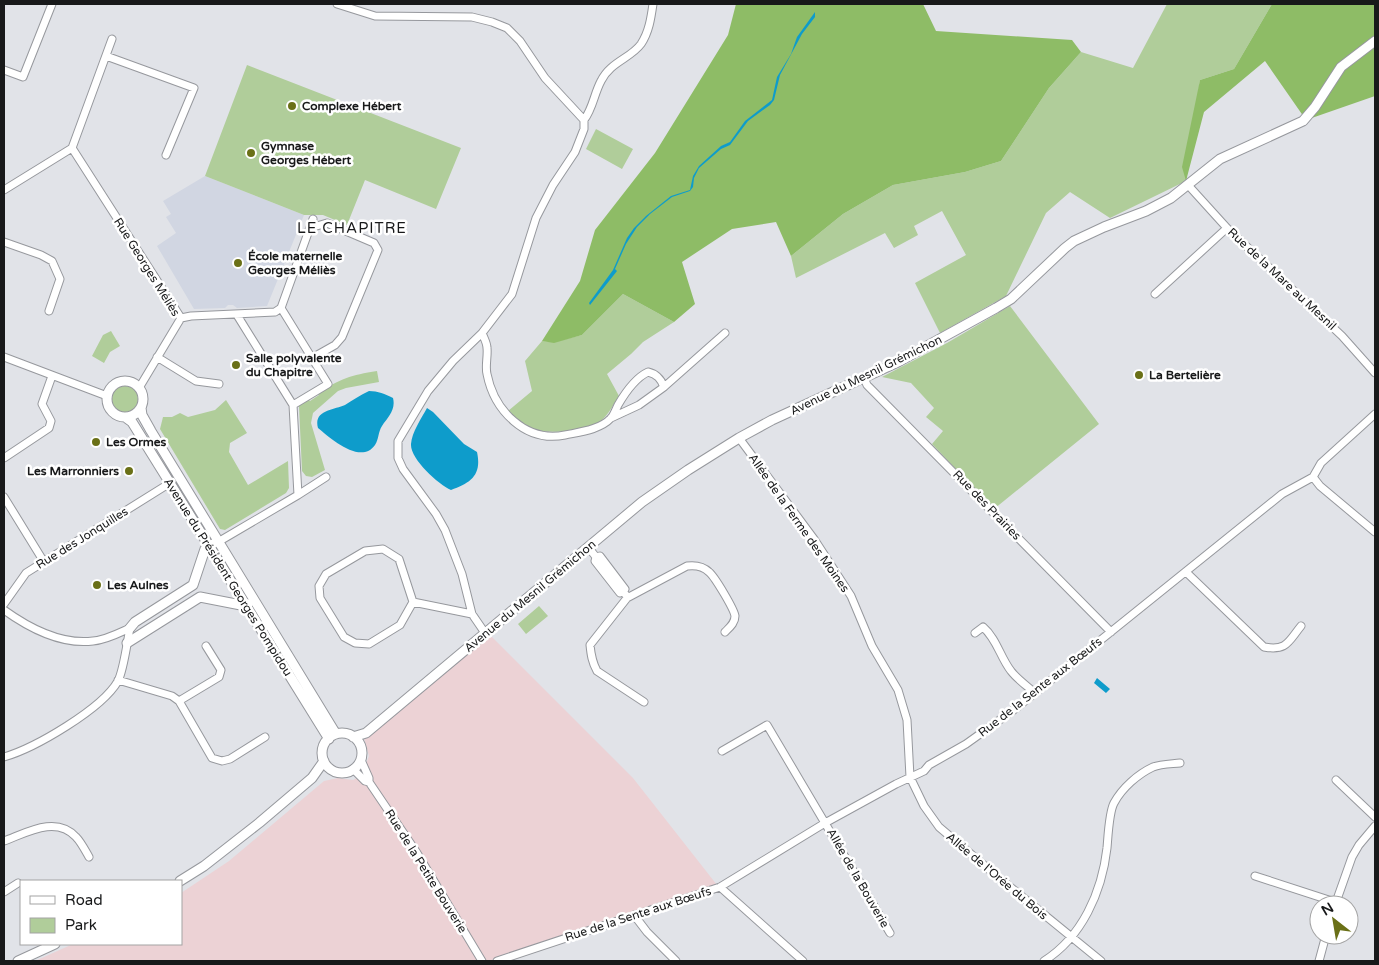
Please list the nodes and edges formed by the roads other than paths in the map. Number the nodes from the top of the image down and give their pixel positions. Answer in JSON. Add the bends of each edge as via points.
{"nodes":[{"id":1,"x":52,"y":4,"type":"edge"},
{"id":2,"x":337,"y":4,"type":"edge"},
{"id":3,"x":653,"y":4,"type":"edge"},
{"id":4,"x":112,"y":39,"type":"dead end"},
{"id":5,"x":1375,"y":41,"type":"edge"},
{"id":6,"x":106,"y":56,"type":"junction"},
{"id":7,"x":4,"y":70,"type":"edge"},
{"id":8,"x":584,"y":120,"type":"junction"},
{"id":9,"x":72,"y":148,"type":"junction"},
{"id":10,"x":166,"y":155,"type":"dead end"},
{"id":11,"x":1188,"y":184,"type":"junction"},
{"id":12,"x":4,"y":190,"type":"edge"},
{"id":13,"x":313,"y":219,"type":"dead end"},
{"id":14,"x":310,"y":228,"type":"junction"},
{"id":15,"x":1227,"y":228,"type":"junction"},
{"id":16,"x":4,"y":242,"type":"edge"},
{"id":17,"x":1154,"y":294,"type":"dead end"},
{"id":18,"x":281,"y":308,"type":"junction"},
{"id":19,"x":49,"y":311,"type":"dead end"},
{"id":20,"x":237,"y":315,"type":"junction"},
{"id":21,"x":181,"y":318,"type":"junction"},
{"id":22,"x":482,"y":333,"type":"junction"},
{"id":23,"x":725,"y":333,"type":"dead end"},
{"id":24,"x":157,"y":357,"type":"junction"},
{"id":25,"x":4,"y":358,"type":"edge"},
{"id":26,"x":312,"y":358,"type":"junction"},
{"id":27,"x":1375,"y":373,"type":"edge"},
{"id":28,"x":52,"y":376,"type":"junction"},
{"id":29,"x":864,"y":378,"type":"junction"},
{"id":30,"x":219,"y":384,"type":"dead end"},
{"id":31,"x":664,"y":387,"type":"junction"},
{"id":32,"x":138,"y":388,"type":"junction"},
{"id":33,"x":107,"y":396,"type":"junction"},
{"id":34,"x":292,"y":405,"type":"junction"},
{"id":35,"x":141,"y":408,"type":"junction"},
{"id":36,"x":1375,"y":414,"type":"edge"},
{"id":37,"x":124,"y":417,"type":"junction"},
{"id":38,"x":611,"y":418,"type":"junction"},
{"id":39,"x":739,"y":438,"type":"junction"},
{"id":40,"x":4,"y":458,"type":"edge"},
{"id":41,"x":326,"y":477,"type":"dead end"},
{"id":42,"x":1313,"y":478,"type":"junction"},
{"id":43,"x":170,"y":484,"type":"junction"},
{"id":44,"x":298,"y":495,"type":"junction"},
{"id":45,"x":4,"y":497,"type":"edge"},
{"id":46,"x":1375,"y":532,"type":"edge"},
{"id":47,"x":218,"y":542,"type":"junction"},
{"id":48,"x":208,"y":546,"type":"junction"},
{"id":49,"x":588,"y":547,"type":"junction"},
{"id":50,"x":44,"y":562,"type":"junction"},
{"id":51,"x":1186,"y":572,"type":"junction"},
{"id":52,"x":193,"y":585,"type":"junction"},
{"id":53,"x":625,"y":595,"type":"junction"},
{"id":54,"x":200,"y":597,"type":"junction"},
{"id":55,"x":413,"y":602,"type":"junction"},
{"id":56,"x":250,"y":603,"type":"junction"},
{"id":57,"x":4,"y":604,"type":"edge"},
{"id":58,"x":4,"y":610,"type":"edge"},
{"id":59,"x":472,"y":614,"type":"junction"},
{"id":60,"x":1301,"y":626,"type":"dead end"},
{"id":61,"x":130,"y":628,"type":"junction"},
{"id":62,"x":725,"y":632,"type":"dead end"},
{"id":63,"x":1111,"y":632,"type":"junction"},
{"id":64,"x":485,"y":633,"type":"junction"},
{"id":65,"x":975,"y":633,"type":"dead end"},
{"id":66,"x":127,"y":643,"type":"junction"},
{"id":67,"x":206,"y":646,"type":"dead end"},
{"id":68,"x":118,"y":680,"type":"junction"},
{"id":69,"x":1035,"y":693,"type":"junction"},
{"id":70,"x":179,"y":701,"type":"junction"},
{"id":71,"x":644,"y":702,"type":"dead end"},
{"id":72,"x":366,"y":734,"type":"junction"},
{"id":73,"x":332,"y":736,"type":"junction"},
{"id":74,"x":265,"y":737,"type":"dead end"},
{"id":75,"x":353,"y":737,"type":"junction"},
{"id":76,"x":361,"y":747,"type":"junction"},
{"id":77,"x":722,"y":751,"type":"dead end"},
{"id":78,"x":4,"y":757,"type":"edge"},
{"id":79,"x":361,"y":760,"type":"junction"},
{"id":80,"x":324,"y":761,"type":"junction"},
{"id":81,"x":1180,"y":763,"type":"dead end"},
{"id":82,"x":353,"y":769,"type":"junction"},
{"id":83,"x":336,"y":772,"type":"junction"},
{"id":84,"x":910,"y":777,"type":"junction"},
{"id":85,"x":312,"y":778,"type":"junction"},
{"id":86,"x":1336,"y":780,"type":"dead end"},
{"id":87,"x":369,"y":782,"type":"junction"},
{"id":88,"x":1375,"y":818,"type":"edge"},
{"id":89,"x":825,"y":823,"type":"junction"},
{"id":90,"x":1375,"y":826,"type":"edge"},
{"id":91,"x":4,"y":841,"type":"edge"},
{"id":92,"x":89,"y":857,"type":"dead end"},
{"id":93,"x":1254,"y":876,"type":"dead end"},
{"id":94,"x":182,"y":880,"type":"edge"},
{"id":95,"x":18,"y":883,"type":"dead end"},
{"id":96,"x":720,"y":887,"type":"junction"},
{"id":97,"x":4,"y":892,"type":"edge"},
{"id":98,"x":1309,"y":895,"type":"edge"},
{"id":99,"x":1338,"y":895,"type":"edge"},
{"id":100,"x":634,"y":915,"type":"junction"},
{"id":101,"x":890,"y":933,"type":"dead end"},
{"id":102,"x":1070,"y":937,"type":"junction"},
{"id":103,"x":53,"y":945,"type":"edge"},
{"id":104,"x":1323,"y":945,"type":"edge"},
{"id":105,"x":18,"y":961,"type":"edge"},
{"id":106,"x":482,"y":961,"type":"edge"},
{"id":107,"x":497,"y":961,"type":"edge"},
{"id":108,"x":676,"y":961,"type":"edge"},
{"id":109,"x":803,"y":961,"type":"edge"},
{"id":110,"x":1044,"y":961,"type":"edge"},
{"id":111,"x":1101,"y":961,"type":"edge"},
{"id":112,"x":1319,"y":961,"type":"edge"}],
"edges":[{"from":1,"to":7,"type":"street","via":[[23,77]]},
{"from":2,"to":8,"type":"street","via":[[375,16],[472,17],[507,28],[545,78]]},
{"from":3,"to":8,"type":"street","via":[[649,29],[640,46],[610,67]]},
{"from":4,"to":6,"type":"street"},
{"from":5,"to":11,"type":"street","name":"Avenue du Mesnil Grémichon","via":[[1341,67],[1303,121],[1220,159]]},
{"from":6,"to":9,"type":"street"},
{"from":6,"to":10,"type":"street","via":[[194,88]]},
{"from":8,"to":22,"type":"street","via":[[575,152],[536,218],[512,294]]},
{"from":9,"to":12,"type":"street"},
{"from":9,"to":21,"type":"street","name":"Rue Georges Méliès"},
{"from":11,"to":15,"type":"street","name":"Rue de la Mare au Mesnil"},
{"from":11,"to":29,"type":"street","name":"Avenue du Mesnil Grémichon","via":[[1171,198],[1146,211],[1074,242],[1011,299]]},
{"from":13,"to":14,"type":"street"},
{"from":14,"to":18,"type":"street"},
{"from":14,"to":26,"type":"street","via":[[327,223],[374,243],[378,250],[342,337],[335,345]]},
{"from":15,"to":17,"type":"street"},
{"from":15,"to":27,"type":"street","name":"Rue de la Mare au Mesnil","via":[[1342,336]]},
{"from":16,"to":19,"type":"street","via":[[52,261],[60,279]]},
{"from":18,"to":20,"type":"street","via":[[275,312]]},
{"from":18,"to":26,"type":"street"},
{"from":20,"to":21,"type":"street"},
{"from":20,"to":34,"type":"street"},
{"from":21,"to":24,"type":"street","name":"Rue Georges Méliès"},
{"from":22,"to":38,"type":"street","via":[[487,347],[486,373],[496,399],[512,422],[533,433],[558,436],[584,432]]},
{"from":22,"to":59,"type":"street","via":[[428,391],[398,441],[398,458],[403,469],[445,530],[462,574]]},
{"from":23,"to":31,"type":"street"},
{"from":24,"to":30,"type":"street","via":[[196,382]]},
{"from":24,"to":32,"type":"street","name":"Rue Georges Méliès"},
{"from":25,"to":28,"type":"street"},
{"from":26,"to":34,"type":"street","via":[[328,384]]},
{"from":28,"to":33,"type":"street"},
{"from":28,"to":40,"type":"street","via":[[42,404],[51,421],[49,428]]},
{"from":29,"to":39,"type":"street","name":"Avenue du Mesnil Grémichon"},
{"from":29,"to":63,"type":"street","name":"Rue des Prairies","via":[[867,385]]},
{"from":31,"to":38,"type":"street","via":[[639,405]]},
{"from":31,"to":38,"type":"street","via":[[655,374],[643,374],[622,398]]},
{"from":32,"to":33,"type":"street","via":[[120,382]]},
{"from":32,"to":35,"type":"street","via":[[142,396]]},
{"from":33,"to":37,"type":"street","via":[[113,413]]},
{"from":34,"to":44,"type":"street"},
{"from":35,"to":37,"type":"street"},
{"from":35,"to":47,"type":"street","name":"Avenue du Président Georges Pompidou","via":[[151,431]]},
{"from":36,"to":42,"type":"street","name":"Rue de la Sente aux Bœufs","via":[[1322,463]]},
{"from":37,"to":43,"type":"street","name":"Avenue du Président Georges Pompidou","via":[[132,422]]},
{"from":39,"to":49,"type":"street","name":"Avenue du Mesnil Grémichon","via":[[642,502]]},
{"from":39,"to":84,"type":"street","name":"Allée de la Ferme des Moines","via":[[814,539],[851,596],[872,646],[903,703]]},
{"from":41,"to":44,"type":"street"},
{"from":42,"to":46,"type":"street"},
{"from":42,"to":51,"type":"street","name":"Rue de la Sente aux Bœufs","via":[[1282,494]]},
{"from":43,"to":48,"type":"street","name":"Avenue du Président Georges Pompidou"},
{"from":43,"to":50,"type":"street","name":"Rue des Jonquilles"},
{"from":44,"to":47,"type":"street"},
{"from":45,"to":50,"type":"street"},
{"from":47,"to":48,"type":"street"},
{"from":47,"to":56,"type":"street","name":"Avenue du Président Georges Pompidou"},
{"from":48,"to":52,"type":"street"},
{"from":48,"to":56,"type":"street","name":"Avenue du Président Georges Pompidou"},
{"from":49,"to":53,"type":"street","via":[[596,557],[595,561]]},
{"from":49,"to":64,"type":"street","name":"Avenue du Mesnil Grémichon"},
{"from":50,"to":57,"type":"street","name":"Rue des Jonquilles","via":[[26,573]]},
{"from":51,"to":60,"type":"street","via":[[1264,648],[1276,649],[1285,645]]},
{"from":51,"to":63,"type":"street","name":"Rue de la Sente aux Bœufs"},
{"from":52,"to":54,"type":"street"},
{"from":52,"to":61,"type":"street"},
{"from":53,"to":62,"type":"street","via":[[687,566],[702,567],[713,576],[735,613],[734,622]]},
{"from":53,"to":71,"type":"street","via":[[590,645],[590,654],[598,671]]},
{"from":54,"to":56,"type":"street"},
{"from":54,"to":66,"type":"street"},
{"from":55,"to":55,"type":"street","via":[[399,559],[383,549],[365,550],[326,574],[320,586],[320,598],[344,637],[355,644],[370,644],[400,625]]},
{"from":55,"to":59,"type":"street"},
{"from":56,"to":73,"type":"street","name":"Avenue du Président Georges Pompidou"},
{"from":58,"to":61,"type":"street","via":[[23,624],[66,640],[94,641]]},
{"from":59,"to":64,"type":"street"},
{"from":61,"to":66,"type":"street"},
{"from":63,"to":69,"type":"street","name":"Rue de la Sente aux Bœufs"},
{"from":64,"to":72,"type":"street","name":"Avenue du Mesnil Grémichon"},
{"from":65,"to":69,"type":"street","via":[[983,627],[987,631],[1011,672]]},
{"from":66,"to":68,"type":"street"},
{"from":67,"to":70,"type":"street","via":[[221,670],[219,677]]},
{"from":68,"to":70,"type":"street"},
{"from":68,"to":78,"type":"street","via":[[88,711],[38,743]]},
{"from":69,"to":84,"type":"street","name":"Rue de la Sente aux Bœufs","via":[[966,744]]},
{"from":70,"to":74,"type":"street","via":[[212,758],[222,761],[230,758]]},
{"from":72,"to":75,"type":"street","name":"Avenue du Mesnil Grémichon"},
{"from":72,"to":76,"type":"street","name":"Avenue du Mesnil Grémichon"},
{"from":73,"to":75,"type":"street","via":[[346,734]]},
{"from":73,"to":80,"type":"street","via":[[323,749]]},
{"from":75,"to":76,"type":"street"},
{"from":76,"to":79,"type":"street"},
{"from":77,"to":89,"type":"street","name":"Allée de la Bouverie","via":[[768,725]]},
{"from":79,"to":82,"type":"street"},
{"from":79,"to":87,"type":"street","name":"Rue de la Petite Bouverie"},
{"from":80,"to":83,"type":"street"},
{"from":80,"to":85,"type":"street"},
{"from":81,"to":102,"type":"street","via":[[1154,767],[1130,782],[1113,804],[1100,887],[1088,914]]},
{"from":82,"to":83,"type":"street"},
{"from":82,"to":87,"type":"street","name":"Rue de la Petite Bouverie"},
{"from":83,"to":85,"type":"street"},
{"from":84,"to":89,"type":"street","name":"Rue de la Sente aux Bœufs"},
{"from":84,"to":102,"type":"street","name":"Allée de l'Orée du Bois","via":[[939,827]]},
{"from":85,"to":94,"type":"street","via":[[239,840]]},
{"from":86,"to":88,"type":"street"},
{"from":87,"to":106,"type":"street","name":"Rue de la Petite Bouverie","via":[[417,853]]},
{"from":89,"to":96,"type":"street","name":"Rue de la Sente aux Bœufs"},
{"from":89,"to":101,"type":"street","name":"Allée de la Bouverie"},
{"from":90,"to":99,"type":"street","via":[[1358,845]]},
{"from":91,"to":92,"type":"street","via":[[47,826],[63,826],[76,836]]},
{"from":93,"to":98,"type":"street"},
{"from":95,"to":97,"type":"street"},
{"from":96,"to":100,"type":"street","name":"Rue de la Sente aux Bœufs"},
{"from":96,"to":109,"type":"street"},
{"from":100,"to":107,"type":"street","name":"Rue de la Sente aux Bœufs"},
{"from":100,"to":108,"type":"street"},
{"from":102,"to":110,"type":"street"},
{"from":102,"to":111,"type":"street","name":"Allée de l'Orée du Bois"},
{"from":103,"to":105,"type":"street"},
{"from":104,"to":112,"type":"street"}]}
